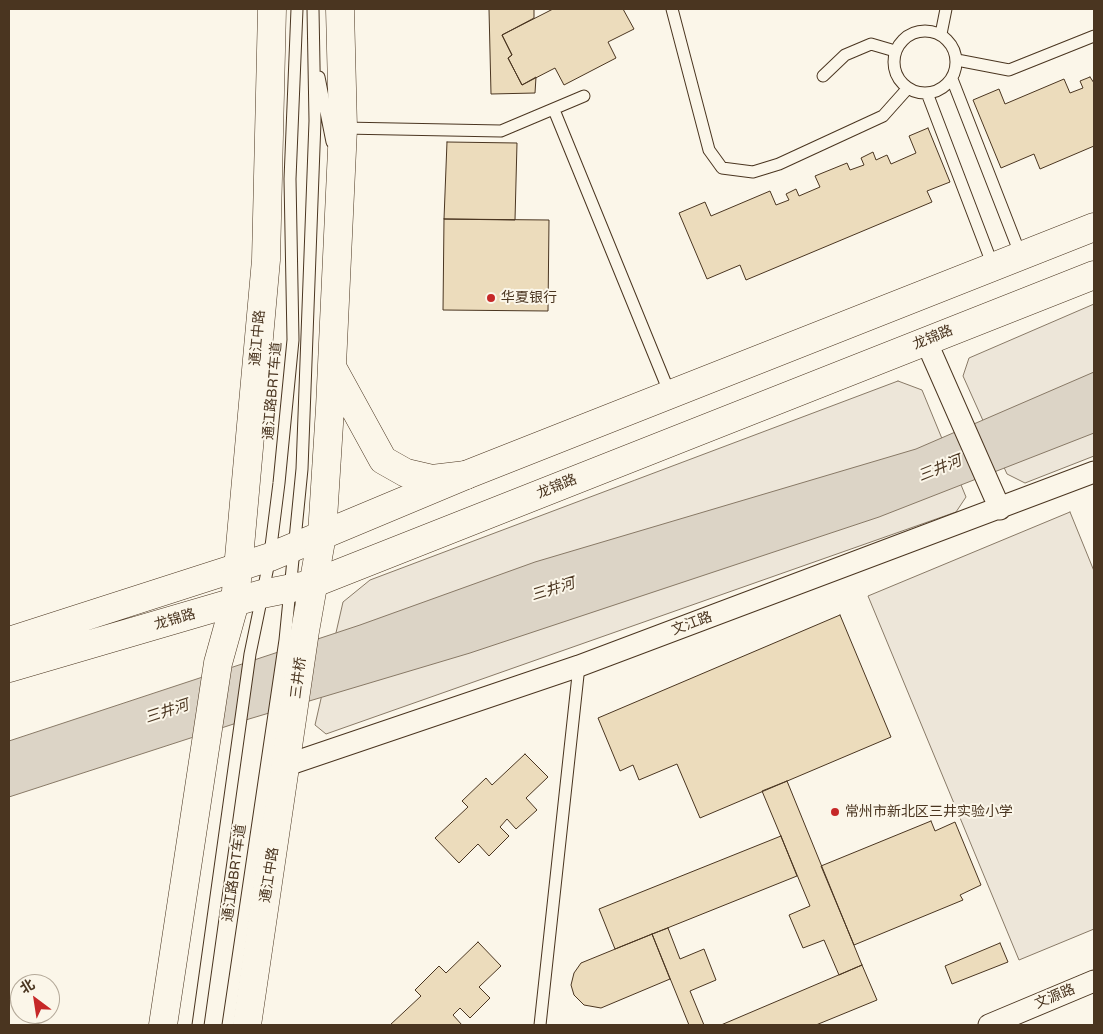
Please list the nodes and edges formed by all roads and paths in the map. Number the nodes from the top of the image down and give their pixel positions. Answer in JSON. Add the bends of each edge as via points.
{"nodes":[{"id":1,"x":297,"y":9,"type":"edge"},
{"id":2,"x":313,"y":9,"type":"edge"},
{"id":3,"x":340,"y":9,"type":"edge"},
{"id":4,"x":672,"y":9,"type":"edge"},
{"id":5,"x":946,"y":9,"type":"edge"},
{"id":6,"x":277,"y":13,"type":"edge"},
{"id":7,"x":941,"y":34,"type":"junction"},
{"id":8,"x":1094,"y":36,"type":"edge"},
{"id":9,"x":313,"y":47,"type":"junction"},
{"id":10,"x":896,"y":51,"type":"junction"},
{"id":11,"x":957,"y":60,"type":"junction"},
{"id":12,"x":823,"y":76,"type":"dead end"},
{"id":13,"x":952,"y":79,"type":"junction"},
{"id":14,"x":908,"y":88,"type":"junction"},
{"id":15,"x":926,"y":93,"type":"junction"},
{"id":16,"x":584,"y":96,"type":"dead end"},
{"id":17,"x":554,"y":110,"type":"junction"},
{"id":18,"x":343,"y":128,"type":"junction"},
{"id":19,"x":340,"y":185,"type":"junction"},
{"id":20,"x":1094,"y":227,"type":"edge"},
{"id":21,"x":1021,"y":256,"type":"junction"},
{"id":22,"x":994,"y":267,"type":"junction"},
{"id":23,"x":1094,"y":275,"type":"edge"},
{"id":24,"x":926,"y":341,"type":"junction"},
{"id":25,"x":332,"y":367,"type":"junction"},
{"id":26,"x":670,"y":394,"type":"junction"},
{"id":27,"x":1094,"y":472,"type":"edge"},
{"id":28,"x":466,"y":475,"type":"junction"},
{"id":29,"x":1000,"y":509,"type":"junction"},
{"id":30,"x":322,"y":536,"type":"junction"},
{"id":31,"x":296,"y":546,"type":"junction"},
{"id":32,"x":270,"y":557,"type":"junction"},
{"id":33,"x":237,"y":568,"type":"junction"},
{"id":34,"x":301,"y":586,"type":"junction"},
{"id":35,"x":262,"y":594,"type":"junction"},
{"id":36,"x":235,"y":602,"type":"junction"},
{"id":37,"x":9,"y":641,"type":"edge"},
{"id":38,"x":579,"y":666,"type":"junction"},
{"id":39,"x":9,"y":668,"type":"edge"},
{"id":40,"x":282,"y":725,"type":"junction"},
{"id":41,"x":287,"y":765,"type":"junction"},
{"id":42,"x":1094,"y":981,"type":"edge"},
{"id":43,"x":163,"y":1025,"type":"edge"},
{"id":44,"x":198,"y":1025,"type":"edge"},
{"id":45,"x":228,"y":1025,"type":"edge"},
{"id":46,"x":247,"y":1025,"type":"edge"},
{"id":47,"x":540,"y":1025,"type":"edge"},
{"id":48,"x":989,"y":1025,"type":"edge"}],
"edges":[{"from":1,"to":32,"type":"lane","name":"通江路BRT车道","via":[[290,179],[293,340]]},
{"from":2,"to":9,"type":"lane"},
{"from":3,"to":18,"type":"main road"},
{"from":4,"to":14,"type":"lane","via":[[709,150],[722,168],[753,172],[779,164],[883,116]]},
{"from":5,"to":7,"type":"lane"},
{"from":6,"to":33,"type":"main road","name":"通江中路","via":[[270,74],[266,260]]},
{"from":7,"to":10,"type":"lane","via":[[919,30],[901,42]]},
{"from":7,"to":11,"type":"lane","via":[[955,50]]},
{"from":8,"to":11,"type":"lane","via":[[1009,70]]},
{"from":9,"to":19,"type":"lane"},
{"from":9,"to":31,"type":"lane","via":[[315,121],[302,469]]},
{"from":10,"to":12,"type":"lane","via":[[871,44],[845,55]]},
{"from":10,"to":14,"type":"lane","via":[[895,72]]},
{"from":11,"to":13,"type":"lane"},
{"from":13,"to":15,"type":"lane","via":[[936,91]]},
{"from":13,"to":21,"type":"lane"},
{"from":14,"to":15,"type":"lane"},
{"from":15,"to":22,"type":"lane"},
{"from":16,"to":17,"type":"lane"},
{"from":17,"to":18,"type":"lane","via":[[501,131]]},
{"from":17,"to":26,"type":"lane"},
{"from":18,"to":19,"type":"main road"},
{"from":19,"to":25,"type":"main road"},
{"from":20,"to":21,"type":"main road"},
{"from":21,"to":22,"type":"main road"},
{"from":22,"to":26,"type":"main road"},
{"from":23,"to":24,"type":"main road","name":"龙锦路"},
{"from":24,"to":29,"type":"street"},
{"from":24,"to":34,"type":"main road","name":"龙锦路"},
{"from":25,"to":28,"type":"main road","via":[[383,460],[406,474],[432,478]]},
{"from":25,"to":30,"type":"main road"},
{"from":26,"to":28,"type":"main road"},
{"from":27,"to":29,"type":"street","name":"文江路"},
{"from":28,"to":30,"type":"main road"},
{"from":29,"to":38,"type":"street","name":"文江路"},
{"from":30,"to":31,"type":"main road"},
{"from":30,"to":34,"type":"main road"},
{"from":31,"to":32,"type":"main road"},
{"from":31,"to":34,"type":"lane"},
{"from":32,"to":33,"type":"main road"},
{"from":32,"to":35,"type":"lane","name":"通江路BRT车道"},
{"from":33,"to":36,"type":"main road","name":"通江中路"},
{"from":33,"to":37,"type":"main road"},
{"from":34,"to":35,"type":"main road","name":"龙锦路"},
{"from":34,"to":40,"type":"main road","name":"三井桥"},
{"from":35,"to":36,"type":"main road","name":"龙锦路"},
{"from":35,"to":44,"type":"lane","name":"通江路BRT车道","via":[[250,654]]},
{"from":36,"to":39,"type":"main road","name":"龙锦路"},
{"from":36,"to":43,"type":"main road","name":"通江中路","via":[[218,663]]},
{"from":38,"to":41,"type":"street","name":"文江路"},
{"from":38,"to":47,"type":"lane"},
{"from":40,"to":41,"type":"main road","name":"通江中路"},
{"from":40,"to":45,"type":"lane","name":"通江路BRT车道"},
{"from":41,"to":46,"type":"main road","name":"通江中路"},
{"from":42,"to":48,"type":"street","name":"文源路"}]}
